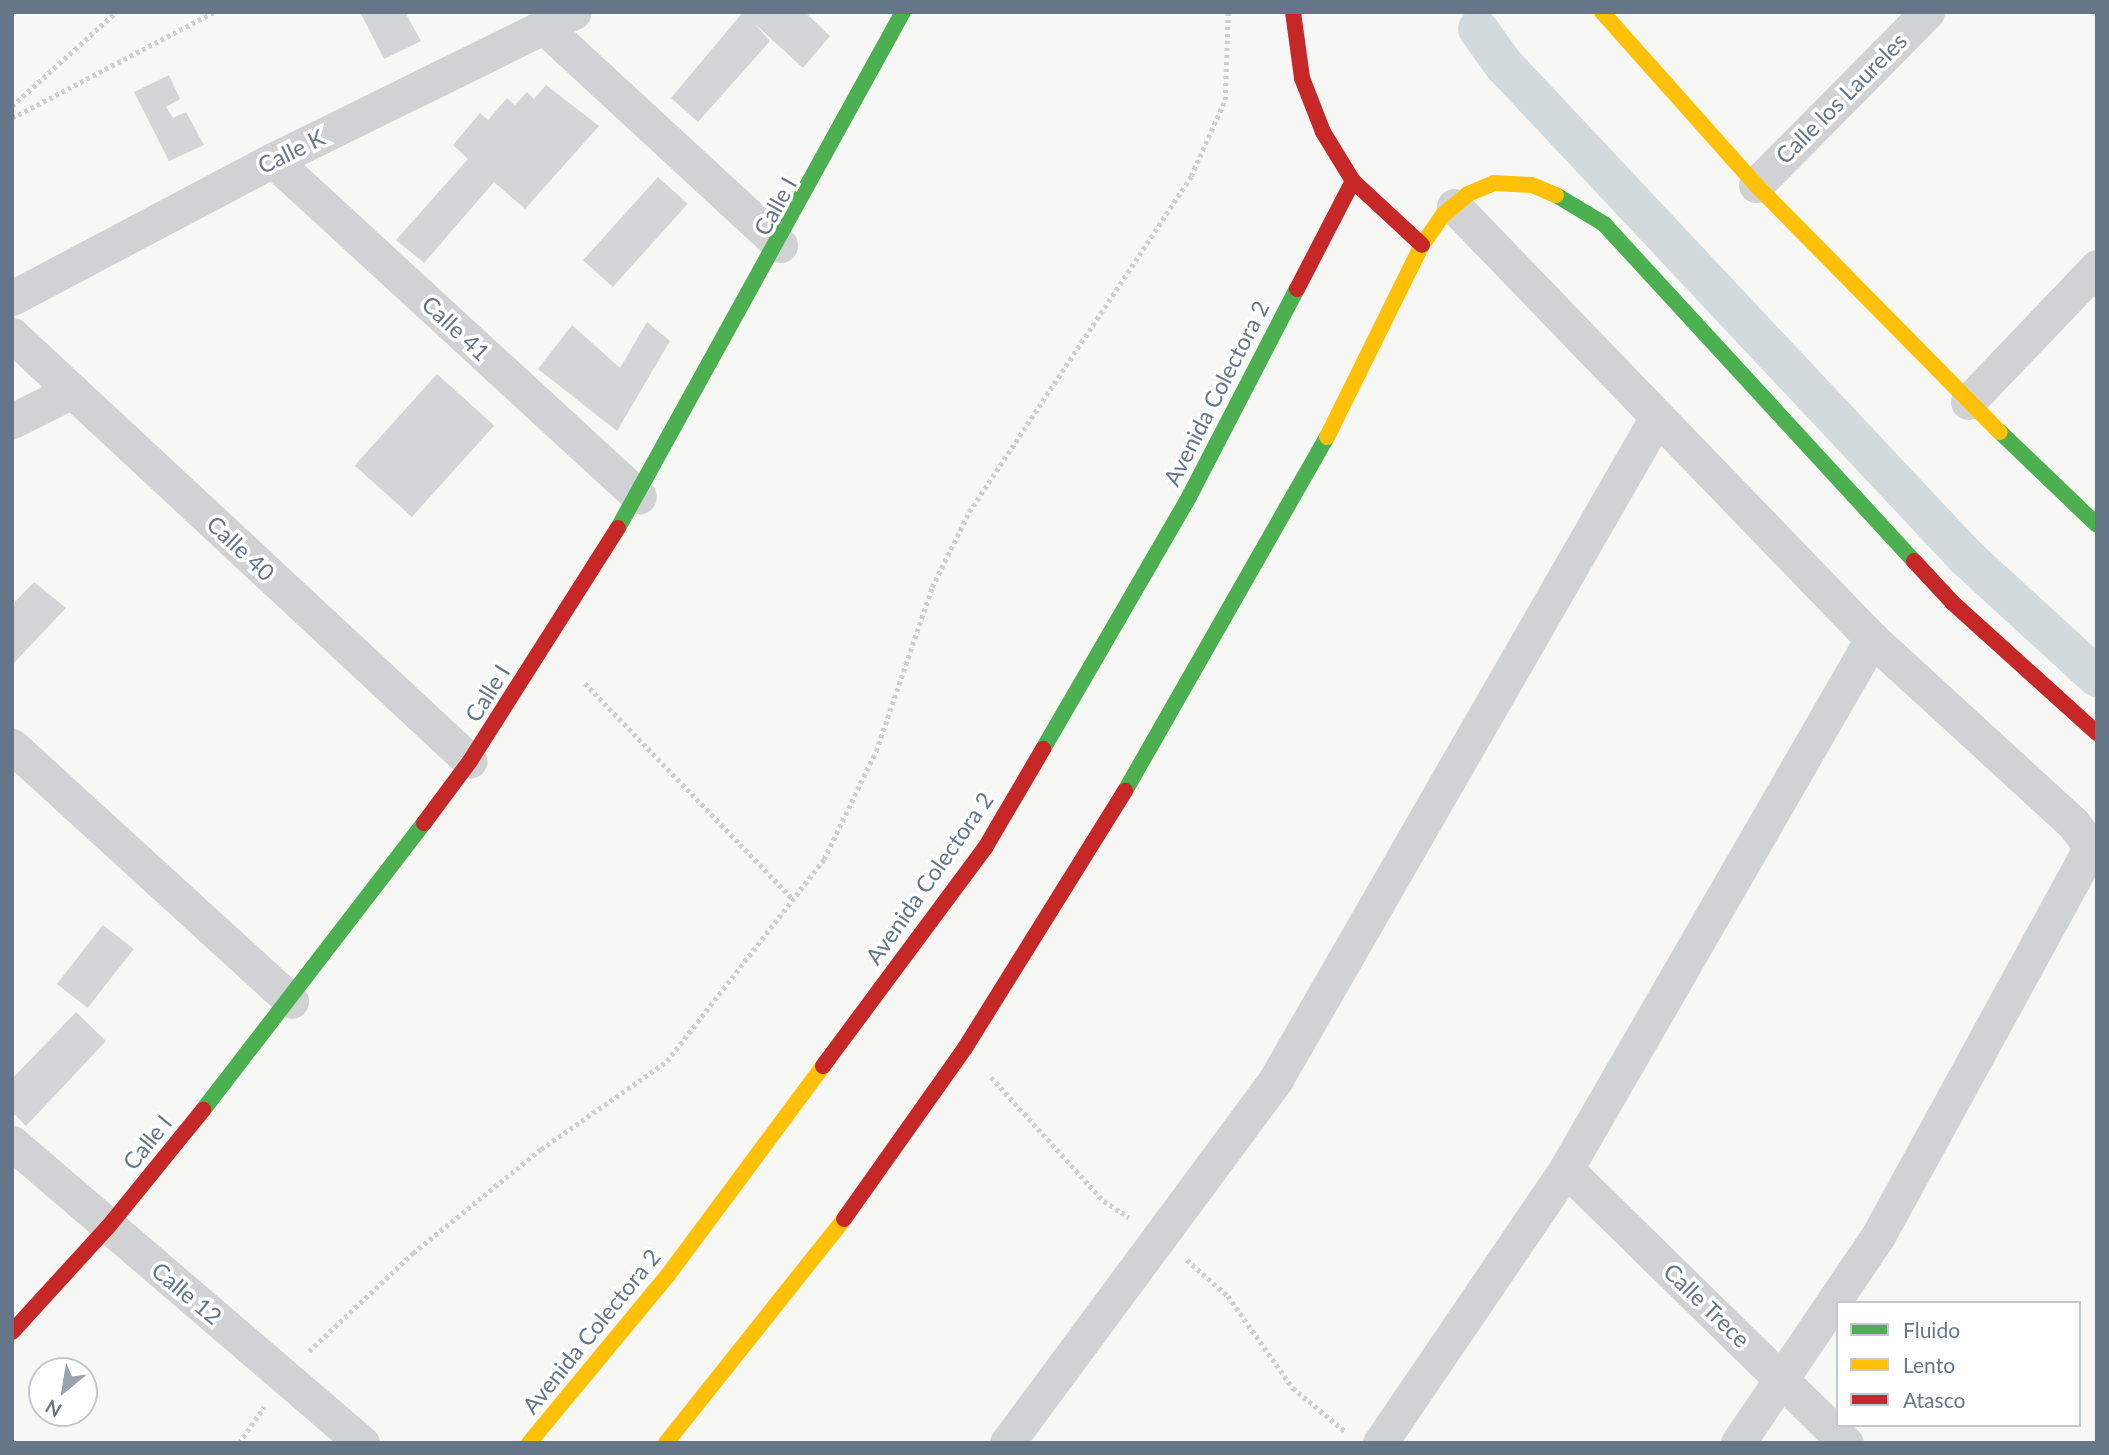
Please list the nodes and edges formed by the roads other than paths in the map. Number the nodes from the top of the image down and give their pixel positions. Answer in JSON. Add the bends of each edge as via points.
{"nodes":[{"id":1,"x":903,"y":12,"type":"edge"},
{"id":2,"x":1293,"y":12,"type":"edge"},
{"id":3,"x":1602,"y":12,"type":"edge"},
{"id":4,"x":1927,"y":12,"type":"edge"},
{"id":5,"x":559,"y":20,"type":"edge"},
{"id":6,"x":273,"y":160,"type":"junction"},
{"id":7,"x":1353,"y":181,"type":"junction"},
{"id":8,"x":1756,"y":185,"type":"junction"},
{"id":9,"x":1454,"y":206,"type":"junction"},
{"id":10,"x":780,"y":245,"type":"junction"},
{"id":11,"x":1422,"y":245,"type":"junction"},
{"id":12,"x":2097,"y":267,"type":"edge"},
{"id":13,"x":12,"y":298,"type":"edge"},
{"id":14,"x":12,"y":335,"type":"edge"},
{"id":15,"x":72,"y":391,"type":"junction"},
{"id":16,"x":1968,"y":402,"type":"junction"},
{"id":17,"x":1656,"y":418,"type":"junction"},
{"id":18,"x":12,"y":421,"type":"edge"},
{"id":19,"x":639,"y":496,"type":"junction"},
{"id":20,"x":2097,"y":525,"type":"edge"},
{"id":21,"x":1872,"y":639,"type":"junction"},
{"id":22,"x":2097,"y":733,"type":"edge"},
{"id":23,"x":12,"y":746,"type":"edge"},
{"id":24,"x":470,"y":761,"type":"junction"},
{"id":25,"x":290,"y":1000,"type":"junction"},
{"id":26,"x":12,"y":1143,"type":"edge"},
{"id":27,"x":1566,"y":1169,"type":"junction"},
{"id":28,"x":108,"y":1227,"type":"junction"},
{"id":29,"x":12,"y":1332,"type":"edge"},
{"id":30,"x":1783,"y":1377,"type":"junction"},
{"id":31,"x":362,"y":1443,"type":"edge"},
{"id":32,"x":529,"y":1443,"type":"edge"},
{"id":33,"x":666,"y":1443,"type":"edge"},
{"id":34,"x":1007,"y":1443,"type":"edge"},
{"id":35,"x":1380,"y":1443,"type":"edge"},
{"id":36,"x":1738,"y":1443,"type":"edge"},
{"id":37,"x":1846,"y":1443,"type":"edge"}],
"edges":[{"from":1,"to":10,"type":"street","name":"Calle I"},
{"from":2,"to":7,"type":"street","via":[[1310,104]]},
{"from":3,"to":8,"type":"street"},
{"from":4,"to":8,"type":"street","name":"Calle los Laureles"},
{"from":5,"to":6,"type":"street","name":"Calle K"},
{"from":5,"to":10,"type":"street"},
{"from":6,"to":13,"type":"street","name":"Calle K"},
{"from":6,"to":19,"type":"street","name":"Calle 41"},
{"from":7,"to":11,"type":"street"},
{"from":7,"to":32,"type":"street","name":"Avenida Colectora 2","via":[[1189,496],[985,848],[668,1275]]},
{"from":8,"to":16,"type":"street"},
{"from":9,"to":11,"type":"street"},
{"from":9,"to":17,"type":"street"},
{"from":9,"to":22,"type":"street","via":[[1494,183],[1532,185],[1572,201],[1604,224],[1953,603]]},
{"from":10,"to":19,"type":"street","name":"Calle I"},
{"from":11,"to":33,"type":"street","via":[[1332,428],[1151,747],[965,1048],[872,1183]]},
{"from":12,"to":16,"type":"street"},
{"from":14,"to":15,"type":"street","name":"Calle 40"},
{"from":15,"to":18,"type":"street"},
{"from":15,"to":24,"type":"street","name":"Calle 40"},
{"from":16,"to":20,"type":"street"},
{"from":17,"to":21,"type":"street"},
{"from":17,"to":34,"type":"street","via":[[1276,1079]]},
{"from":19,"to":24,"type":"street","name":"Calle I"},
{"from":21,"to":27,"type":"street"},
{"from":21,"to":30,"type":"street","via":[[2073,823],[2091,846],[1878,1236]]},
{"from":23,"to":25,"type":"street"},
{"from":24,"to":25,"type":"street","name":"Calle I"},
{"from":25,"to":28,"type":"street","name":"Calle I"},
{"from":26,"to":28,"type":"street","name":"Calle 12"},
{"from":27,"to":30,"type":"street","name":"Calle Trece"},
{"from":27,"to":35,"type":"street"},
{"from":28,"to":29,"type":"street","name":"Calle I"},
{"from":28,"to":31,"type":"street","name":"Calle 12"},
{"from":30,"to":36,"type":"street"},
{"from":30,"to":37,"type":"street","name":"Calle Trece"}]}
